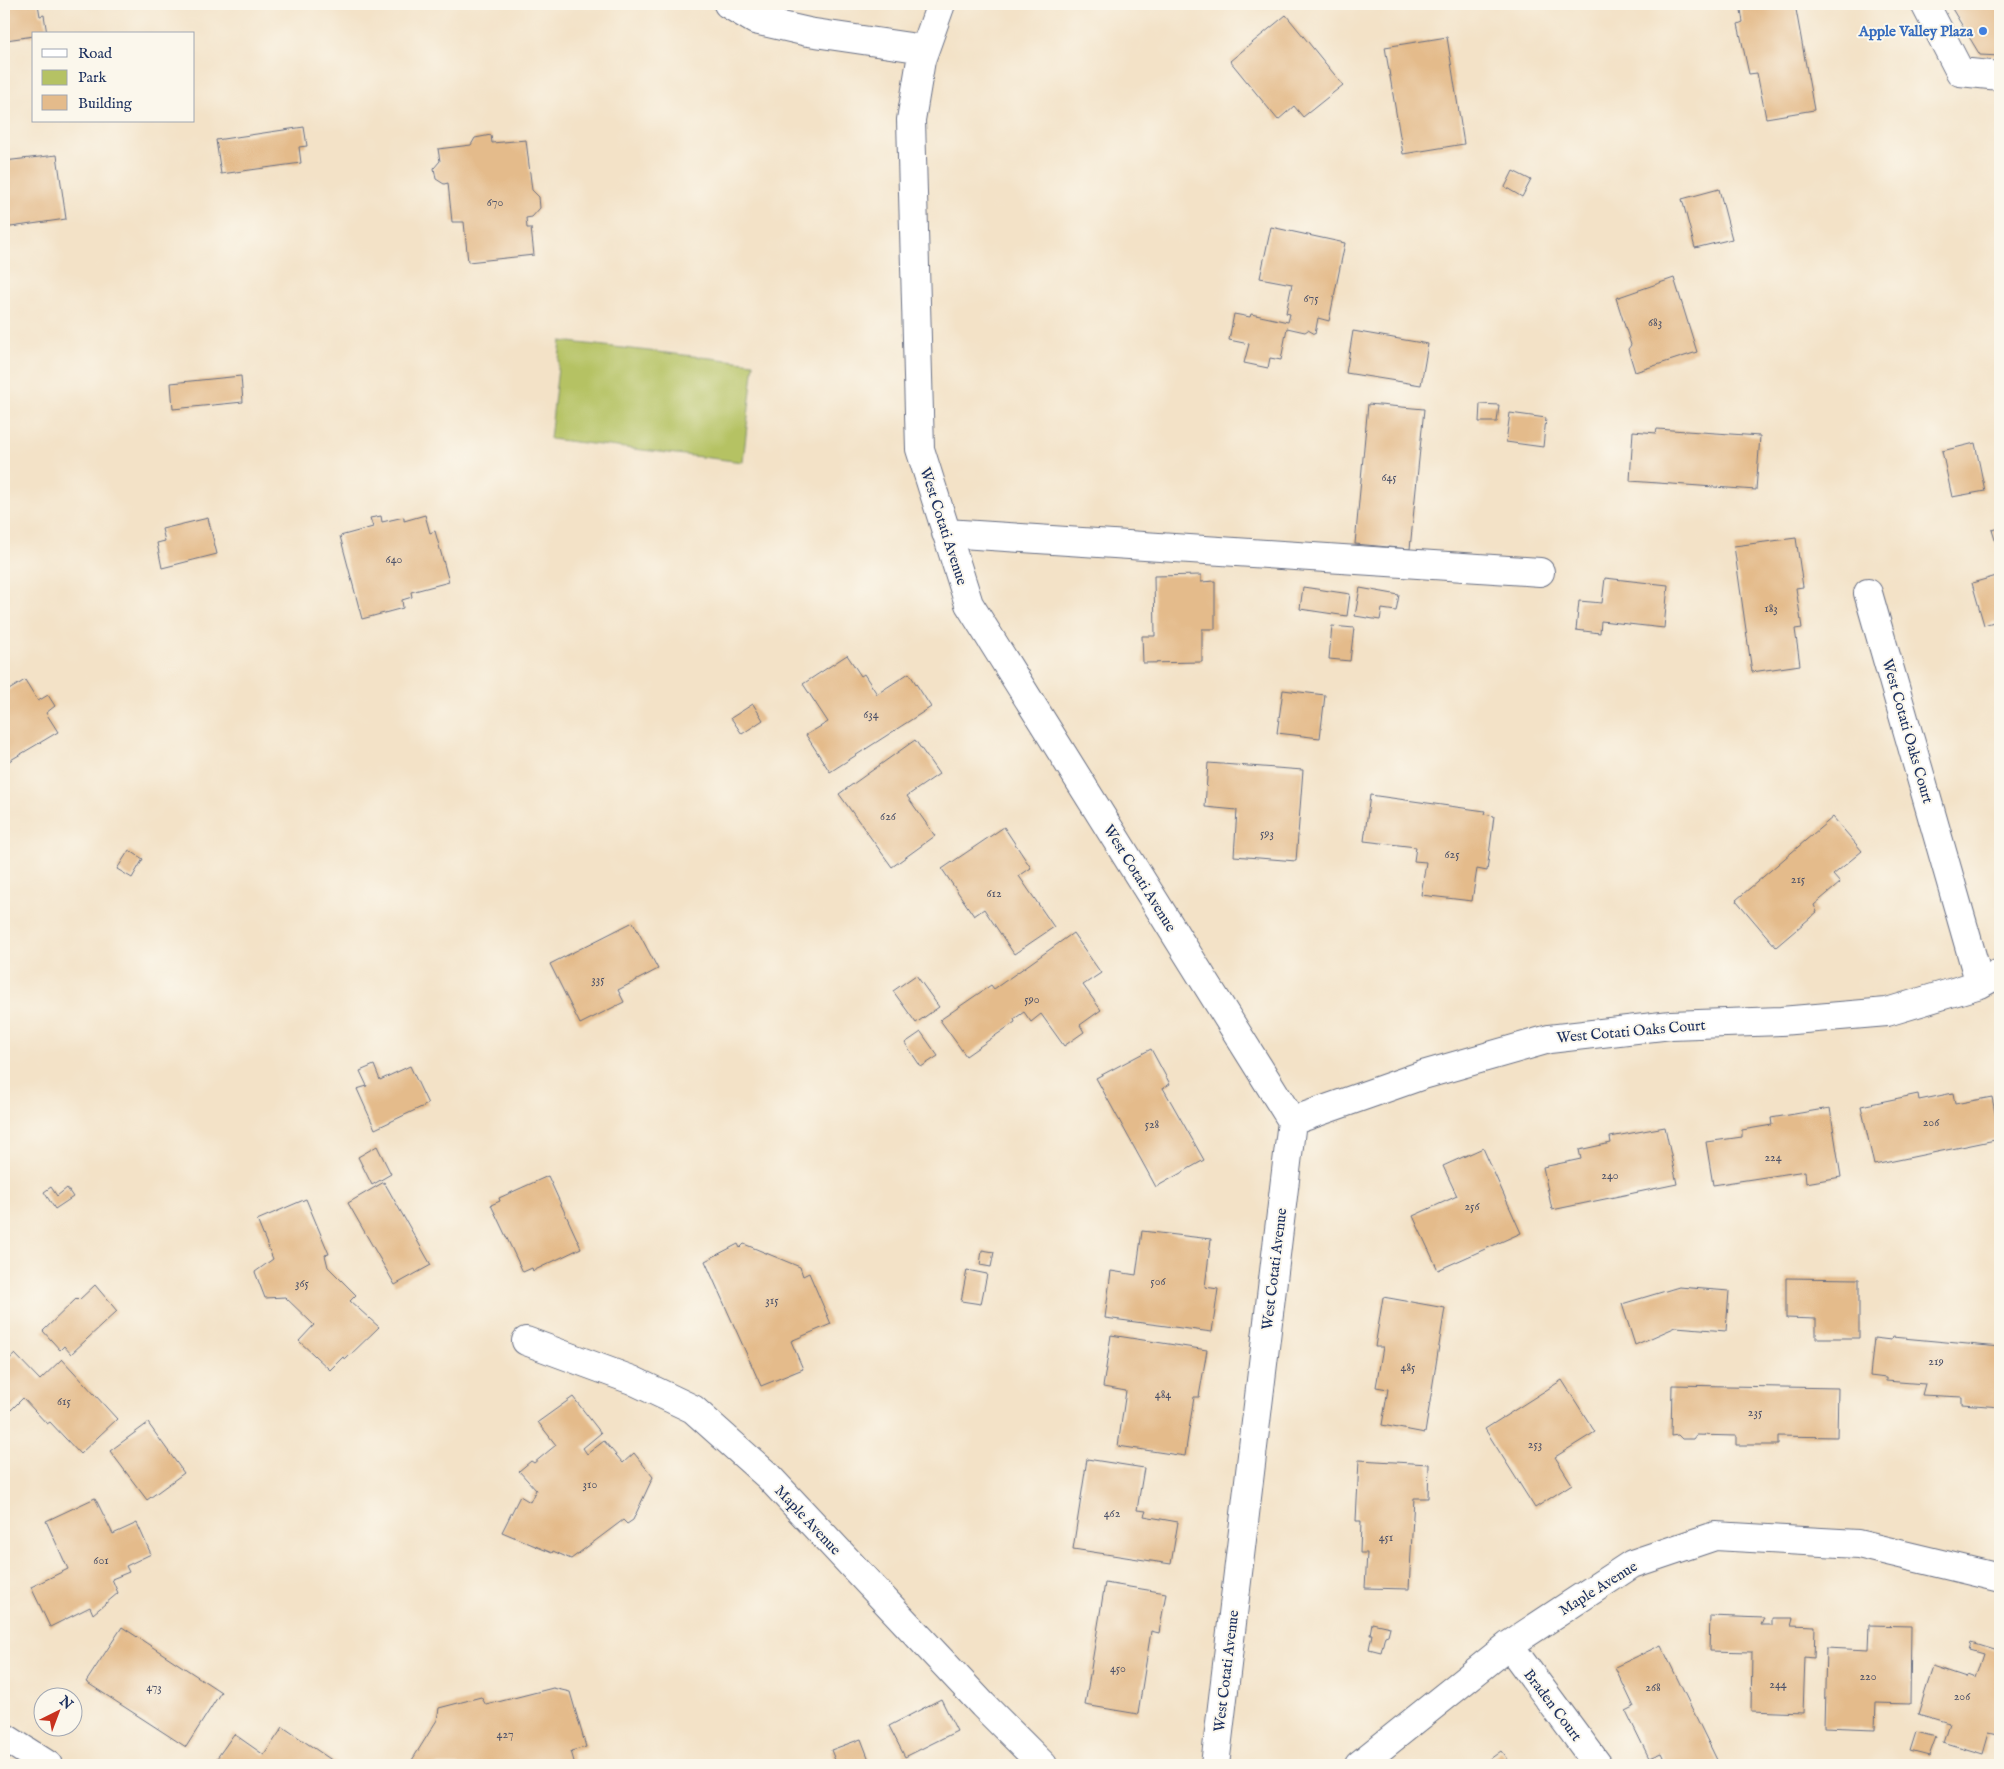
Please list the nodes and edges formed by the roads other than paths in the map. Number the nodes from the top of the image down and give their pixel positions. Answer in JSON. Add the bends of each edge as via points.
{"nodes":[{"id":1,"x":728,"y":4,"type":"edge"},
{"id":2,"x":941,"y":4,"type":"edge"},
{"id":3,"x":1925,"y":4,"type":"edge"},
{"id":4,"x":924,"y":49,"type":"junction"},
{"id":5,"x":2000,"y":76,"type":"edge"},
{"id":6,"x":946,"y":533,"type":"junction"},
{"id":7,"x":1540,"y":572,"type":"dead end"},
{"id":8,"x":1868,"y":593,"type":"dead end"},
{"id":9,"x":1990,"y":978,"type":"edge"},
{"id":10,"x":1292,"y":1122,"type":"junction"},
{"id":11,"x":526,"y":1341,"type":"dead end"},
{"id":12,"x":2000,"y":1578,"type":"edge"},
{"id":13,"x":1509,"y":1645,"type":"junction"},
{"id":14,"x":4,"y":1737,"type":"edge"},
{"id":15,"x":48,"y":1765,"type":"edge"},
{"id":16,"x":1043,"y":1765,"type":"edge"},
{"id":17,"x":1215,"y":1765,"type":"edge"},
{"id":18,"x":1358,"y":1765,"type":"edge"},
{"id":19,"x":1598,"y":1765,"type":"edge"}],
"edges":[{"from":1,"to":4,"type":"street","via":[[755,20],[808,32]]},
{"from":2,"to":4,"type":"street","name":"West Cotati Avenue"},
{"from":3,"to":5,"type":"street","via":[[1960,72]]},
{"from":4,"to":6,"type":"street","name":"West Cotati Avenue","via":[[911,120],[920,449]]},
{"from":6,"to":7,"type":"street"},
{"from":6,"to":10,"type":"street","name":"West Cotati Avenue","via":[[968,604]]},
{"from":8,"to":9,"type":"street","name":"West Cotati Oaks Court"},
{"from":9,"to":10,"type":"street","name":"West Cotati Oaks Court","via":[[1887,1012],[1781,1021],[1672,1025],[1549,1039],[1423,1076]]},
{"from":10,"to":17,"type":"street","name":"West Cotati Avenue"},
{"from":11,"to":16,"type":"street","name":"Maple Avenue","via":[[632,1380],[693,1409],[768,1476]]},
{"from":12,"to":13,"type":"street","name":"Maple Avenue","via":[[1858,1544],[1715,1536],[1632,1564]]},
{"from":13,"to":18,"type":"street","name":"Maple Avenue"},
{"from":13,"to":19,"type":"street","name":"Braden Court"},
{"from":14,"to":15,"type":"street"}]}
